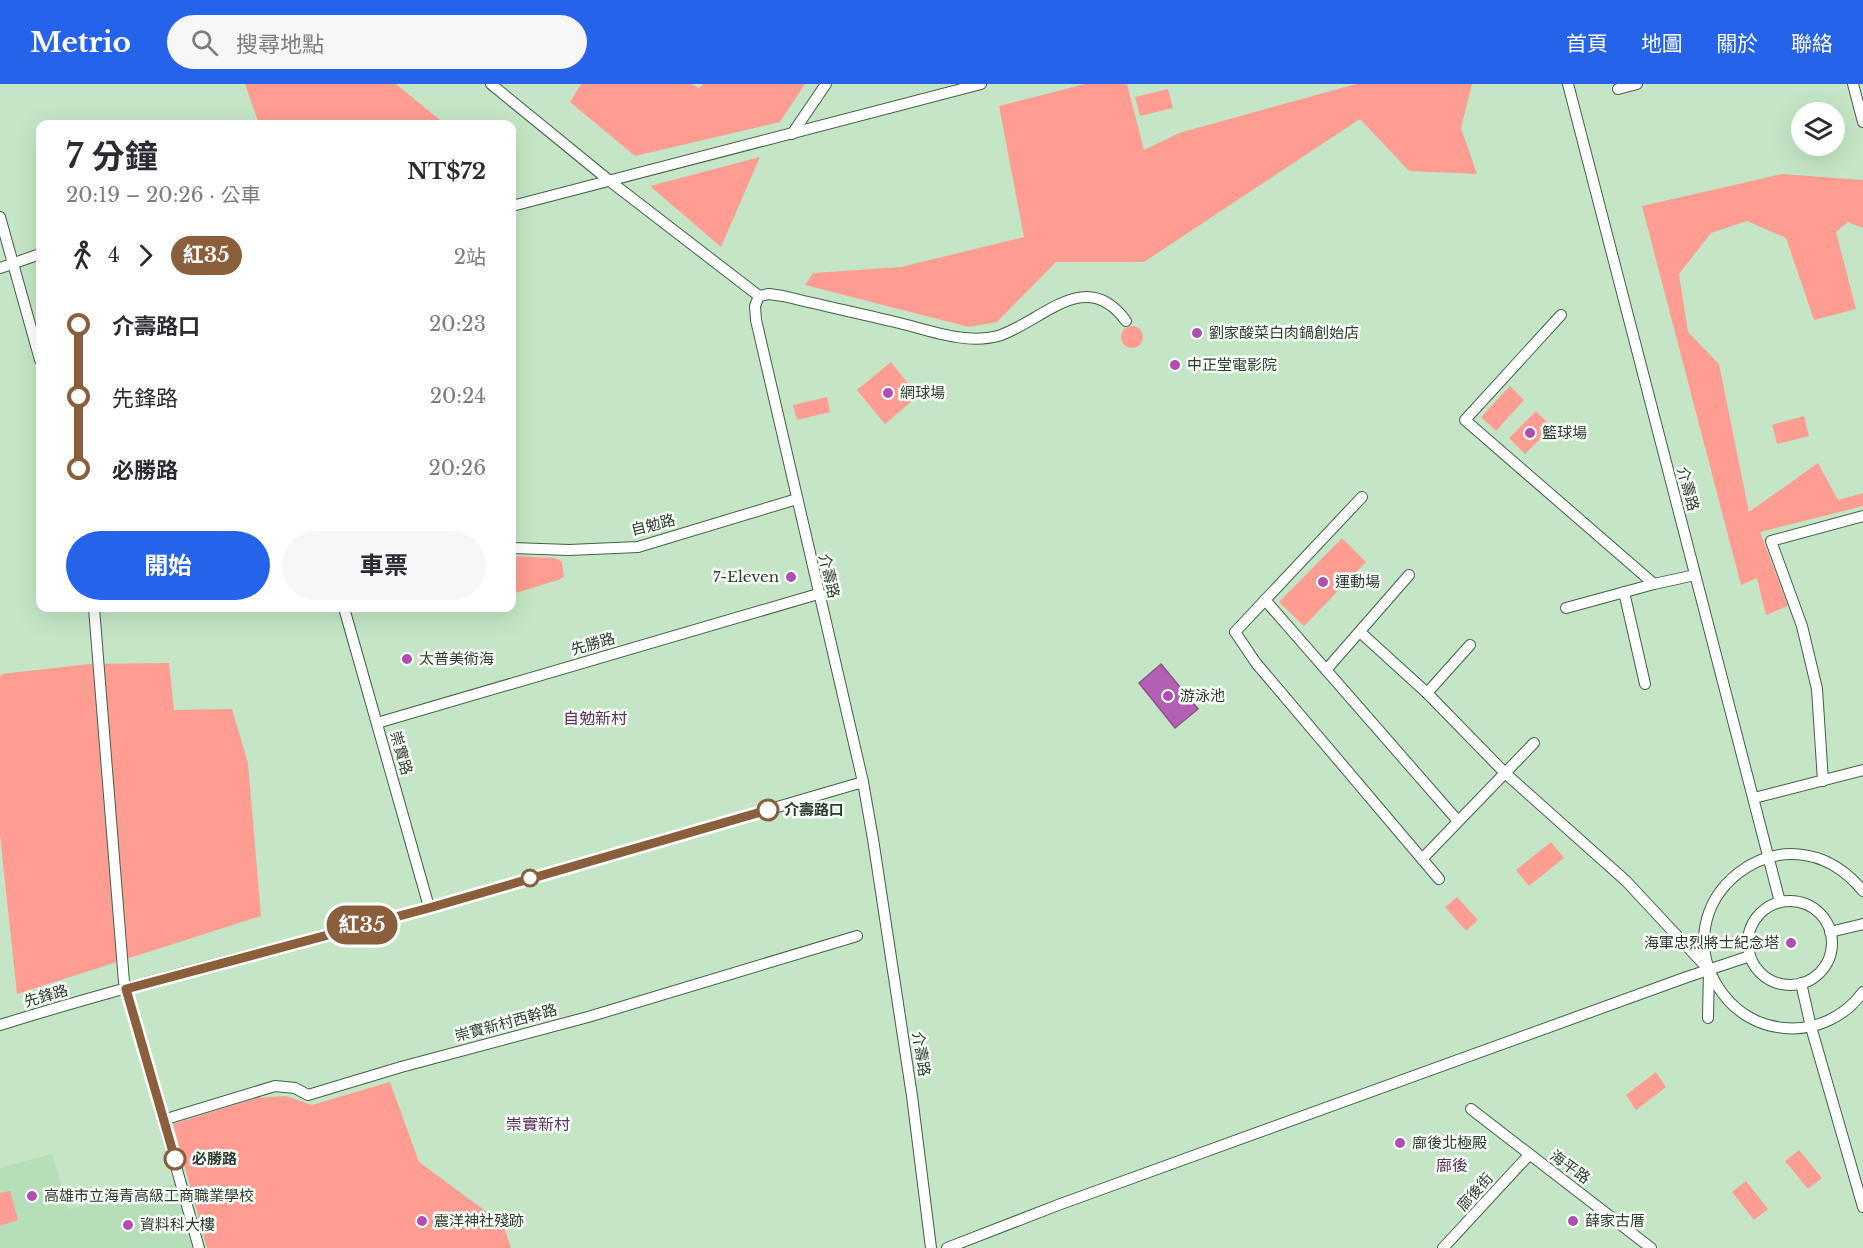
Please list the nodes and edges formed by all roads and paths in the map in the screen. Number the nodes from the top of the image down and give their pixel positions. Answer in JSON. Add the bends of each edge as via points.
{"nodes":[{"id":1,"x":490,"y":84,"type":"edge"},
{"id":2,"x":511,"y":84,"type":"edge"},
{"id":3,"x":826,"y":84,"type":"edge"},
{"id":4,"x":981,"y":84,"type":"edge"},
{"id":5,"x":1568,"y":84,"type":"edge"},
{"id":6,"x":1637,"y":84,"type":"edge"},
{"id":7,"x":1853,"y":84,"type":"edge"},
{"id":8,"x":1618,"y":89,"type":"dead end"},
{"id":9,"x":503,"y":94,"type":"junction"},
{"id":10,"x":1863,"y":122,"type":"edge"},
{"id":11,"x":792,"y":134,"type":"junction"},
{"id":12,"x":611,"y":182,"type":"junction"},
{"id":13,"x":516,"y":205,"type":"edge"},
{"id":14,"x":0,"y":217,"type":"edge"},
{"id":15,"x":36,"y":255,"type":"edge"},
{"id":16,"x":13,"y":263,"type":"junction"},
{"id":17,"x":0,"y":267,"type":"edge"},
{"id":18,"x":759,"y":296,"type":"junction"},
{"id":19,"x":1561,"y":315,"type":"dead end"},
{"id":20,"x":1126,"y":321,"type":"dead end"},
{"id":21,"x":36,"y":346,"type":"edge"},
{"id":22,"x":1362,"y":496,"type":"dead end"},
{"id":23,"x":797,"y":499,"type":"junction"},
{"id":24,"x":1863,"y":516,"type":"edge"},
{"id":25,"x":516,"y":548,"type":"edge"},
{"id":26,"x":1409,"y":575,"type":"dead end"},
{"id":27,"x":1695,"y":575,"type":"junction"},
{"id":28,"x":1654,"y":584,"type":"junction"},
{"id":29,"x":1624,"y":592,"type":"junction"},
{"id":30,"x":818,"y":594,"type":"junction"},
{"id":31,"x":1265,"y":600,"type":"junction"},
{"id":32,"x":1566,"y":608,"type":"dead end"},
{"id":33,"x":94,"y":612,"type":"edge"},
{"id":34,"x":345,"y":612,"type":"edge"},
{"id":35,"x":1360,"y":632,"type":"junction"},
{"id":36,"x":1470,"y":645,"type":"dead end"},
{"id":37,"x":1326,"y":670,"type":"junction"},
{"id":38,"x":1645,"y":684,"type":"dead end"},
{"id":39,"x":1427,"y":693,"type":"junction"},
{"id":40,"x":377,"y":723,"type":"junction"},
{"id":41,"x":1534,"y":743,"type":"dead end"},
{"id":42,"x":1863,"y":770,"type":"edge"},
{"id":43,"x":1505,"y":773,"type":"junction"},
{"id":44,"x":1823,"y":781,"type":"junction"},
{"id":45,"x":862,"y":782,"type":"junction"},
{"id":46,"x":1754,"y":798,"type":"junction"},
{"id":47,"x":1458,"y":821,"type":"junction"},
{"id":48,"x":1768,"y":857,"type":"junction"},
{"id":49,"x":1422,"y":859,"type":"junction"},
{"id":50,"x":1439,"y":879,"type":"dead end"},
{"id":51,"x":1863,"y":891,"type":"edge"},
{"id":52,"x":1779,"y":902,"type":"junction"},
{"id":53,"x":429,"y":908,"type":"junction"},
{"id":54,"x":1863,"y":924,"type":"edge"},
{"id":55,"x":1830,"y":932,"type":"junction"},
{"id":56,"x":857,"y":936,"type":"dead end"},
{"id":57,"x":1750,"y":956,"type":"junction"},
{"id":58,"x":1709,"y":970,"type":"junction"},
{"id":59,"x":1801,"y":983,"type":"junction"},
{"id":60,"x":125,"y":986,"type":"junction"},
{"id":61,"x":1863,"y":992,"type":"edge"},
{"id":62,"x":1708,"y":1018,"type":"dead end"},
{"id":63,"x":0,"y":1025,"type":"edge"},
{"id":64,"x":1811,"y":1027,"type":"junction"},
{"id":65,"x":1471,"y":1109,"type":"dead end"},
{"id":66,"x":163,"y":1119,"type":"junction"},
{"id":67,"x":1529,"y":1155,"type":"junction"},
{"id":68,"x":1863,"y":1207,"type":"edge"},
{"id":69,"x":952,"y":1247,"type":"edge"},
{"id":70,"x":199,"y":1248,"type":"edge"},
{"id":71,"x":931,"y":1248,"type":"edge"},
{"id":72,"x":1443,"y":1248,"type":"edge"},
{"id":73,"x":1651,"y":1248,"type":"edge"}],
"edges":[{"from":1,"to":9,"type":"street"},
{"from":2,"to":9,"type":"street"},
{"from":3,"to":11,"type":"street"},
{"from":4,"to":11,"type":"street"},
{"from":5,"to":27,"type":"street","name":"介壽路"},
{"from":6,"to":8,"type":"street"},
{"from":7,"to":10,"type":"street"},
{"from":9,"to":12,"type":"street"},
{"from":11,"to":12,"type":"street"},
{"from":12,"to":13,"type":"street"},
{"from":12,"to":18,"type":"street"},
{"from":14,"to":16,"type":"street"},
{"from":15,"to":16,"type":"street"},
{"from":16,"to":17,"type":"street"},
{"from":16,"to":21,"type":"street"},
{"from":18,"to":20,"type":"street","via":[[783,296],[963,338],[998,336],[1074,298],[1109,303]]},
{"from":18,"to":23,"type":"street","name":"介壽路","via":[[754,306],[756,320]]},
{"from":19,"to":28,"type":"street","via":[[1465,420]]},
{"from":22,"to":31,"type":"street"},
{"from":23,"to":25,"type":"street","name":"自勉路","via":[[638,547]]},
{"from":23,"to":30,"type":"street","name":"介壽路"},
{"from":24,"to":44,"type":"street","via":[[1771,541],[1802,626],[1817,689]]},
{"from":26,"to":35,"type":"street"},
{"from":27,"to":28,"type":"street"},
{"from":27,"to":46,"type":"street","name":"介壽路"},
{"from":28,"to":29,"type":"street"},
{"from":29,"to":32,"type":"street"},
{"from":29,"to":38,"type":"street"},
{"from":30,"to":40,"type":"street","name":"先勝路"},
{"from":30,"to":45,"type":"street","name":"介壽路"},
{"from":31,"to":37,"type":"street"},
{"from":31,"to":49,"type":"street","via":[[1235,632],[1256,663]]},
{"from":33,"to":60,"type":"street"},
{"from":34,"to":40,"type":"street","name":"崇實路"},
{"from":35,"to":37,"type":"street"},
{"from":35,"to":39,"type":"street"},
{"from":36,"to":39,"type":"street"},
{"from":37,"to":47,"type":"street"},
{"from":39,"to":43,"type":"street"},
{"from":40,"to":53,"type":"street","name":"崇實路"},
{"from":41,"to":43,"type":"street"},
{"from":42,"to":44,"type":"street"},
{"from":43,"to":47,"type":"street"},
{"from":43,"to":58,"type":"street","via":[[1626,881]]},
{"from":44,"to":46,"type":"street"},
{"from":45,"to":53,"type":"street","name":"先鋒路"},
{"from":45,"to":71,"type":"street","name":"介壽路","via":[[912,1096]]},
{"from":46,"to":48,"type":"street","name":"介壽路"},
{"from":47,"to":49,"type":"street"},
{"from":48,"to":51,"type":"street","via":[[1814,857],[1842,870]]},
{"from":48,"to":52,"type":"street","name":"介壽路"},
{"from":48,"to":58,"type":"street","via":[[1733,876],[1710,910],[1705,929]]},
{"from":49,"to":50,"type":"street"},
{"from":52,"to":55,"type":"street","via":[[1811,907]]},
{"from":52,"to":57,"type":"street","via":[[1755,919],[1748,937]]},
{"from":53,"to":60,"type":"street","name":"先鋒路"},
{"from":54,"to":55,"type":"street"},
{"from":55,"to":59,"type":"street","via":[[1826,963],[1813,978]]},
{"from":56,"to":66,"type":"street","name":"崇實新村西幹路","via":[[308,1095],[295,1088],[275,1086]]},
{"from":57,"to":58,"type":"street"},
{"from":57,"to":59,"type":"street","via":[[1765,977],[1789,985]]},
{"from":58,"to":62,"type":"street"},
{"from":58,"to":64,"type":"street","via":[[1728,1001],[1757,1022],[1775,1028]]},
{"from":58,"to":69,"type":"street","via":[[1058,1205]]},
{"from":59,"to":64,"type":"street"},
{"from":60,"to":63,"type":"street","name":"先鋒路"},
{"from":60,"to":66,"type":"street"},
{"from":61,"to":64,"type":"street","via":[[1839,1015]]},
{"from":64,"to":68,"type":"street"},
{"from":65,"to":67,"type":"street","name":"海平路"},
{"from":66,"to":70,"type":"street"},
{"from":67,"to":72,"type":"street","name":"廍後街"},
{"from":67,"to":73,"type":"street","name":"海平路"}]}
